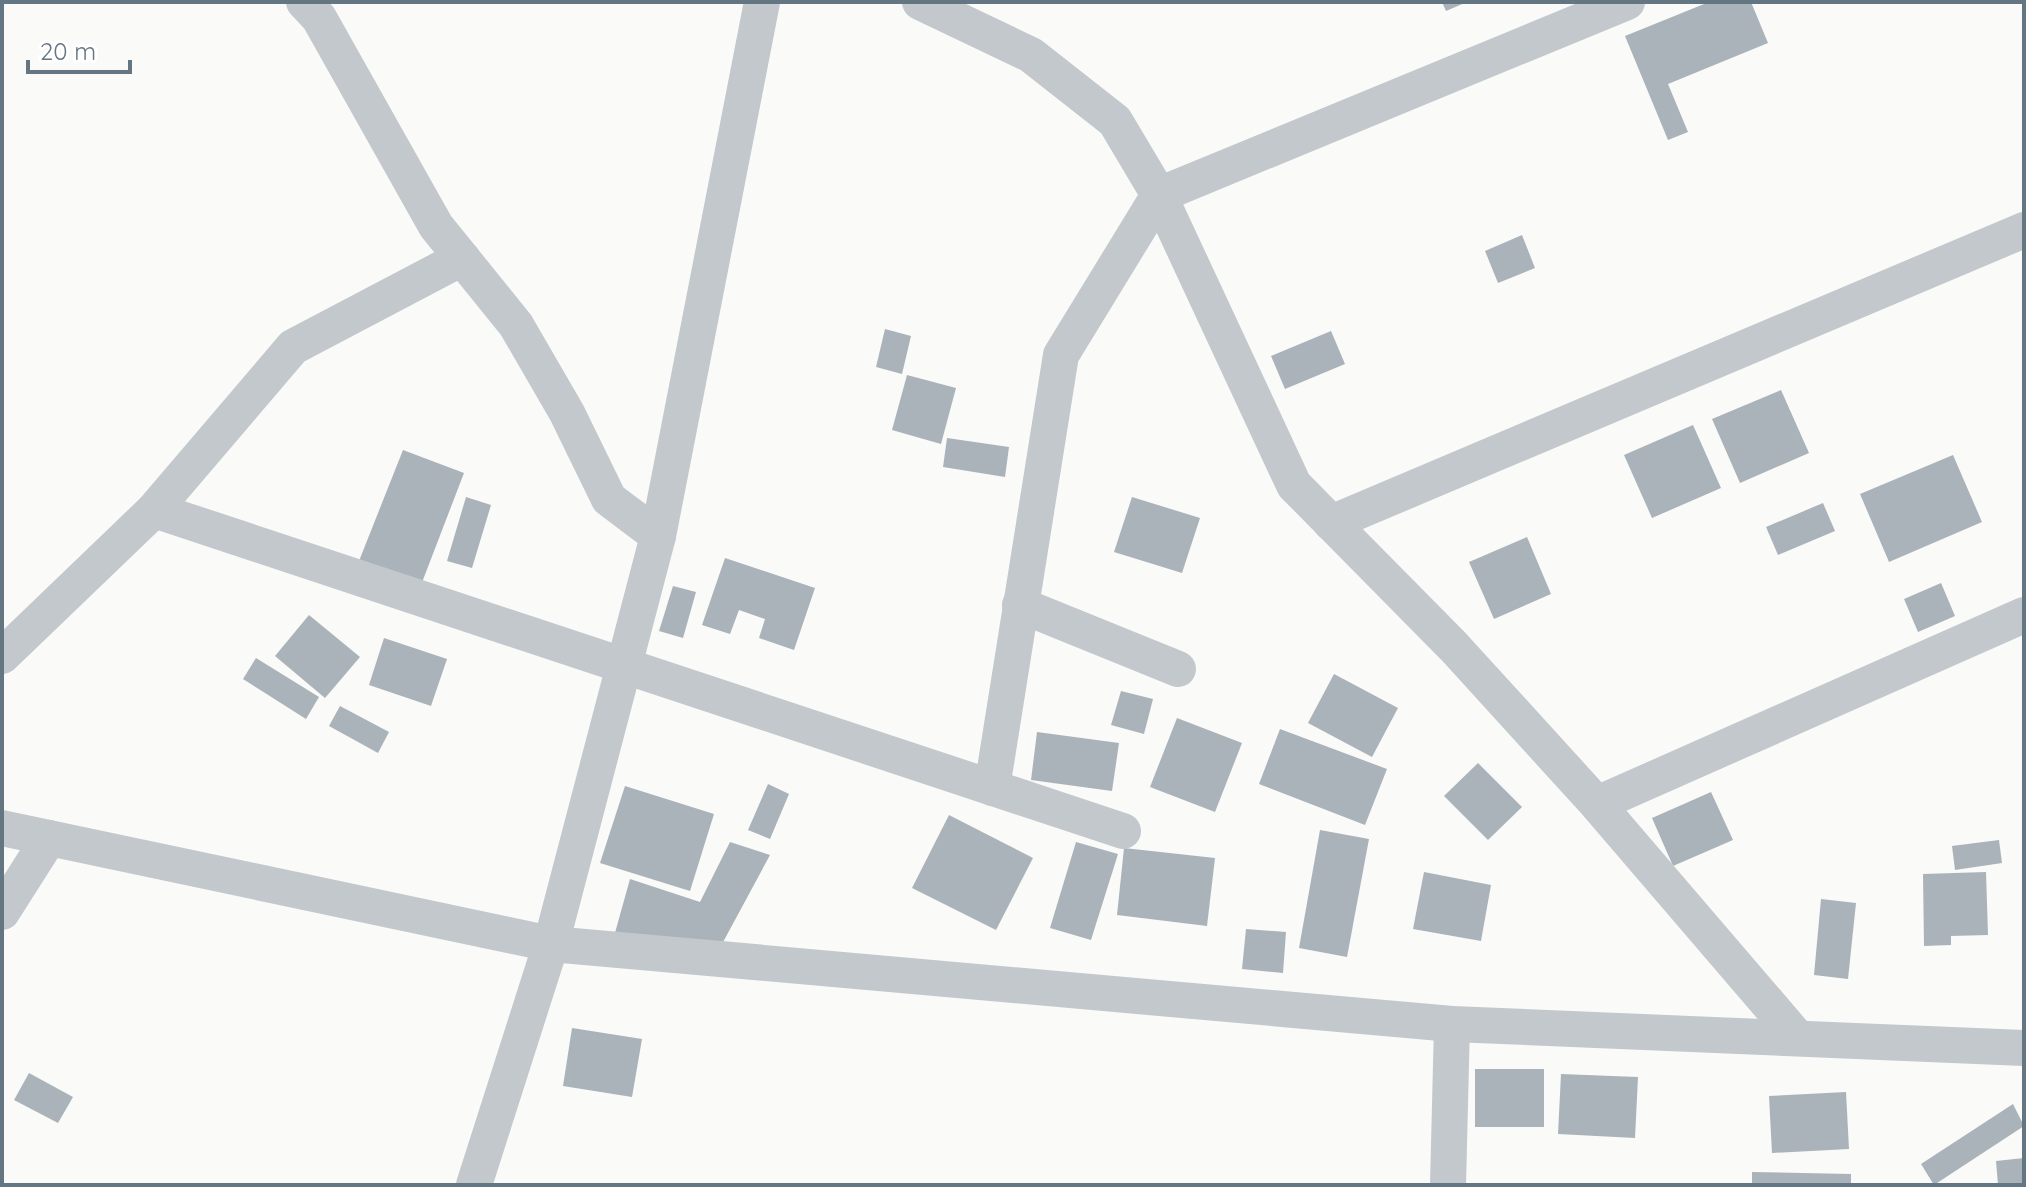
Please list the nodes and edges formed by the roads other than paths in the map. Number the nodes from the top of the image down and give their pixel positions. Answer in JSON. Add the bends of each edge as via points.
{"nodes":[{"id":1,"x":304,"y":2,"type":"edge"},
{"id":2,"x":762,"y":2,"type":"edge"},
{"id":3,"x":920,"y":2,"type":"edge"},
{"id":4,"x":1627,"y":2,"type":"edge"},
{"id":5,"x":1159,"y":195,"type":"junction"},
{"id":6,"x":2024,"y":230,"type":"edge"},
{"id":7,"x":462,"y":258,"type":"junction"},
{"id":8,"x":154,"y":510,"type":"junction"},
{"id":9,"x":1331,"y":523,"type":"junction"},
{"id":10,"x":658,"y":536,"type":"junction"},
{"id":11,"x":1020,"y":605,"type":"junction"},
{"id":12,"x":2024,"y":615,"type":"edge"},
{"id":13,"x":2,"y":656,"type":"edge"},
{"id":14,"x":624,"y":666,"type":"junction"},
{"id":15,"x":1178,"y":669,"type":"dead end"},
{"id":16,"x":992,"y":788,"type":"junction"},
{"id":17,"x":1597,"y":804,"type":"junction"},
{"id":18,"x":2,"y":828,"type":"edge"},
{"id":19,"x":1123,"y":831,"type":"dead end"},
{"id":20,"x":49,"y":838,"type":"junction"},
{"id":21,"x":2,"y":912,"type":"edge"},
{"id":22,"x":551,"y":944,"type":"junction"},
{"id":23,"x":1452,"y":1024,"type":"junction"},
{"id":24,"x":1796,"y":1036,"type":"junction"},
{"id":25,"x":2024,"y":1048,"type":"edge"},
{"id":26,"x":474,"y":1185,"type":"edge"},
{"id":27,"x":1448,"y":1185,"type":"edge"}],
"edges":[{"from":1,"to":7,"type":"street","via":[[319,18],[436,226]]},
{"from":2,"to":10,"type":"street"},
{"from":3,"to":5,"type":"street","via":[[1031,55],[1115,121]]},
{"from":4,"to":5,"type":"street"},
{"from":5,"to":9,"type":"street","via":[[1294,485]]},
{"from":5,"to":11,"type":"street","via":[[1061,355]]},
{"from":6,"to":9,"type":"street"},
{"from":7,"to":8,"type":"street","via":[[293,347]]},
{"from":7,"to":10,"type":"street","via":[[516,325],[609,499]]},
{"from":8,"to":13,"type":"street"},
{"from":8,"to":14,"type":"street"},
{"from":9,"to":17,"type":"street","via":[[1454,647]]},
{"from":10,"to":14,"type":"street"},
{"from":11,"to":15,"type":"street"},
{"from":11,"to":16,"type":"street"},
{"from":12,"to":17,"type":"street"},
{"from":14,"to":16,"type":"street"},
{"from":14,"to":22,"type":"street"},
{"from":16,"to":19,"type":"street"},
{"from":17,"to":24,"type":"street"},
{"from":18,"to":20,"type":"street"},
{"from":20,"to":21,"type":"street"},
{"from":20,"to":22,"type":"street"},
{"from":22,"to":23,"type":"street"},
{"from":22,"to":26,"type":"street"},
{"from":23,"to":24,"type":"street"},
{"from":23,"to":27,"type":"street"},
{"from":24,"to":25,"type":"street"}]}
